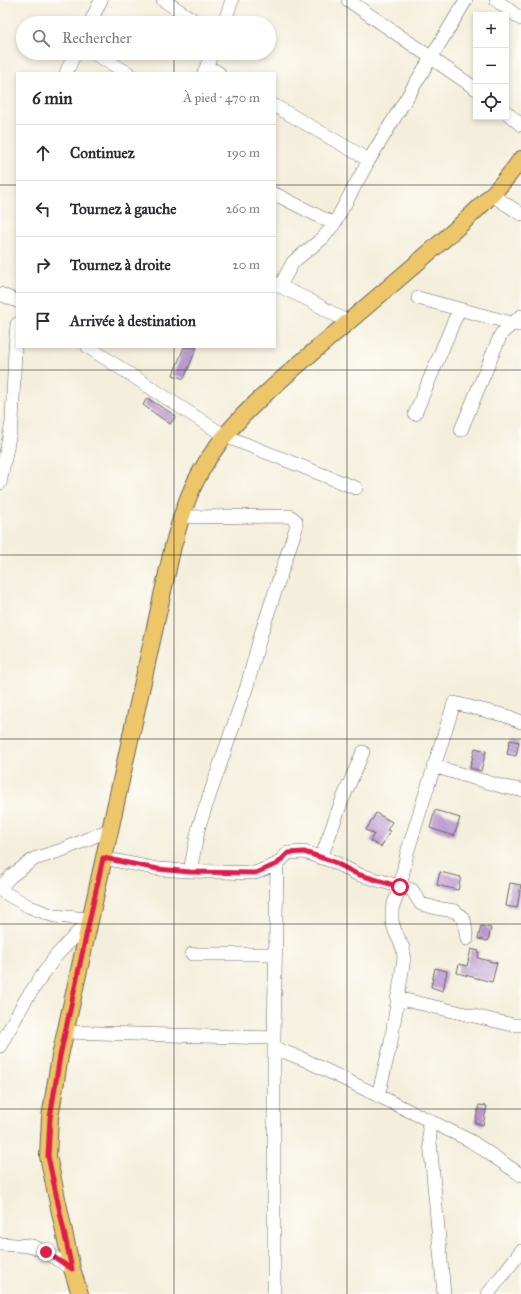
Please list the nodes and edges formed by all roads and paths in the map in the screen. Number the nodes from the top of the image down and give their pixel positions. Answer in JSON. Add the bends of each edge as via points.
{"nodes":[{"id":1,"x":101,"y":0,"type":"edge"},
{"id":2,"x":163,"y":0,"type":"edge"},
{"id":3,"x":232,"y":0,"type":"edge"},
{"id":4,"x":348,"y":0,"type":"edge"},
{"id":5,"x":466,"y":0,"type":"edge"},
{"id":6,"x":496,"y":0,"type":"edge"},
{"id":7,"x":93,"y":16,"type":"edge"},
{"id":8,"x":187,"y":16,"type":"edge"},
{"id":9,"x":226,"y":16,"type":"edge"},
{"id":10,"x":521,"y":19,"type":"edge"},
{"id":11,"x":430,"y":58,"type":"junction"},
{"id":12,"x":72,"y":60,"type":"edge"},
{"id":13,"x":105,"y":60,"type":"edge"},
{"id":14,"x":210,"y":60,"type":"edge"},
{"id":15,"x":206,"y":70,"type":"edge"},
{"id":16,"x":66,"y":72,"type":"edge"},
{"id":17,"x":126,"y":72,"type":"edge"},
{"id":18,"x":473,"y":87,"type":"edge"},
{"id":19,"x":276,"y":107,"type":"edge"},
{"id":20,"x":509,"y":114,"type":"edge"},
{"id":21,"x":521,"y":124,"type":"edge"},
{"id":22,"x":369,"y":160,"type":"junction"},
{"id":23,"x":520,"y":164,"type":"edge"},
{"id":24,"x":276,"y":195,"type":"edge"},
{"id":25,"x":492,"y":195,"type":"junction"},
{"id":26,"x":521,"y":214,"type":"edge"},
{"id":27,"x":334,"y":224,"type":"junction"},
{"id":28,"x":277,"y":285,"type":"edge"},
{"id":29,"x":0,"y":294,"type":"edge"},
{"id":30,"x":418,"y":298,"type":"dead end"},
{"id":31,"x":16,"y":301,"type":"edge"},
{"id":32,"x":459,"y":309,"type":"junction"},
{"id":33,"x":348,"y":322,"type":"junction"},
{"id":34,"x":518,"y":322,"type":"edge"},
{"id":35,"x":16,"y":332,"type":"edge"},
{"id":36,"x":95,"y":349,"type":"edge"},
{"id":37,"x":415,"y":414,"type":"dead end"},
{"id":38,"x":461,"y":430,"type":"dead end"},
{"id":39,"x":225,"y":436,"type":"junction"},
{"id":40,"x":0,"y":483,"type":"edge"},
{"id":41,"x":356,"y":488,"type":"dead end"},
{"id":42,"x":181,"y":517,"type":"junction"},
{"id":43,"x":521,"y":722,"type":"edge"},
{"id":44,"x":363,"y":752,"type":"dead end"},
{"id":45,"x":433,"y":766,"type":"junction"},
{"id":46,"x":521,"y":790,"type":"edge"},
{"id":47,"x":109,"y":830,"type":"junction"},
{"id":48,"x":103,"y":858,"type":"junction"},
{"id":49,"x":321,"y":858,"type":"junction"},
{"id":50,"x":277,"y":864,"type":"junction"},
{"id":51,"x":190,"y":872,"type":"junction"},
{"id":52,"x":400,"y":887,"type":"junction"},
{"id":53,"x":0,"y":889,"type":"edge"},
{"id":54,"x":90,"y":919,"type":"junction"},
{"id":55,"x":467,"y":939,"type":"dead end"},
{"id":56,"x":192,"y":954,"type":"dead end"},
{"id":57,"x":275,"y":954,"type":"junction"},
{"id":58,"x":397,"y":998,"type":"junction"},
{"id":59,"x":521,"y":1026,"type":"edge"},
{"id":60,"x":65,"y":1032,"type":"junction"},
{"id":61,"x":275,"y":1043,"type":"junction"},
{"id":62,"x":0,"y":1046,"type":"edge"},
{"id":63,"x":378,"y":1096,"type":"junction"},
{"id":64,"x":428,"y":1120,"type":"junction"},
{"id":65,"x":521,"y":1174,"type":"edge"},
{"id":66,"x":0,"y":1244,"type":"edge"},
{"id":67,"x":521,"y":1251,"type":"edge"},
{"id":68,"x":72,"y":1269,"type":"junction"},
{"id":69,"x":80,"y":1294,"type":"edge"},
{"id":70,"x":274,"y":1294,"type":"edge"},
{"id":71,"x":444,"y":1294,"type":"edge"},
{"id":72,"x":488,"y":1294,"type":"edge"}],
"edges":[{"from":1,"to":7,"type":"street"},
{"from":2,"to":8,"type":"street"},
{"from":3,"to":9,"type":"street"},
{"from":4,"to":11,"type":"street"},
{"from":5,"to":11,"type":"street"},
{"from":6,"to":10,"type":"street"},
{"from":11,"to":18,"type":"street"},
{"from":11,"to":22,"type":"street"},
{"from":12,"to":16,"type":"street"},
{"from":13,"to":17,"type":"street"},
{"from":14,"to":15,"type":"street"},
{"from":19,"to":22,"type":"street"},
{"from":20,"to":21,"type":"street"},
{"from":22,"to":27,"type":"street"},
{"from":23,"to":25,"type":"main road"},
{"from":24,"to":27,"type":"street"},
{"from":25,"to":26,"type":"street"},
{"from":25,"to":33,"type":"main road","via":[[443,241]]},
{"from":27,"to":28,"type":"street","via":[[323,238],[293,262]]},
{"from":28,"to":33,"type":"street"},
{"from":29,"to":31,"type":"street"},
{"from":30,"to":32,"type":"street"},
{"from":32,"to":34,"type":"street"},
{"from":32,"to":37,"type":"street"},
{"from":33,"to":39,"type":"main road","via":[[273,387]]},
{"from":34,"to":38,"type":"street","via":[[501,334]]},
{"from":35,"to":40,"type":"street","via":[[12,422]]},
{"from":36,"to":39,"type":"street"},
{"from":39,"to":41,"type":"street"},
{"from":39,"to":42,"type":"main road","via":[[200,472]]},
{"from":42,"to":47,"type":"main road"},
{"from":42,"to":51,"type":"street","via":[[290,516],[296,521],[296,528],[246,686],[199,826]]},
{"from":43,"to":45,"type":"street","via":[[454,703]]},
{"from":44,"to":49,"type":"street"},
{"from":45,"to":46,"type":"street"},
{"from":45,"to":52,"type":"street","via":[[407,853]]},
{"from":47,"to":48,"type":"main road"},
{"from":47,"to":53,"type":"street","via":[[34,859],[11,876]]},
{"from":48,"to":51,"type":"street","via":[[158,869]]},
{"from":48,"to":54,"type":"main road"},
{"from":49,"to":50,"type":"street","via":[[304,852],[288,853]]},
{"from":49,"to":52,"type":"street","via":[[357,874]]},
{"from":50,"to":51,"type":"street","via":[[255,873]]},
{"from":50,"to":57,"type":"street"},
{"from":52,"to":55,"type":"street","via":[[412,890],[421,904],[454,912],[464,919]]},
{"from":52,"to":58,"type":"street","via":[[392,909],[394,931],[403,948],[404,958]]},
{"from":53,"to":54,"type":"street","via":[[30,907],[54,916]]},
{"from":54,"to":60,"type":"main road"},
{"from":54,"to":62,"type":"street","via":[[55,956],[26,999]]},
{"from":56,"to":57,"type":"street"},
{"from":57,"to":61,"type":"street"},
{"from":58,"to":59,"type":"street"},
{"from":58,"to":63,"type":"street","via":[[391,1042]]},
{"from":60,"to":61,"type":"street"},
{"from":60,"to":68,"type":"main road","via":[[50,1118],[48,1156]]},
{"from":61,"to":63,"type":"street"},
{"from":61,"to":70,"type":"street"},
{"from":63,"to":64,"type":"street"},
{"from":64,"to":65,"type":"street","via":[[470,1141]]},
{"from":64,"to":71,"type":"street"},
{"from":66,"to":68,"type":"street","via":[[32,1246]]},
{"from":67,"to":72,"type":"street"},
{"from":68,"to":69,"type":"main road"}]}
